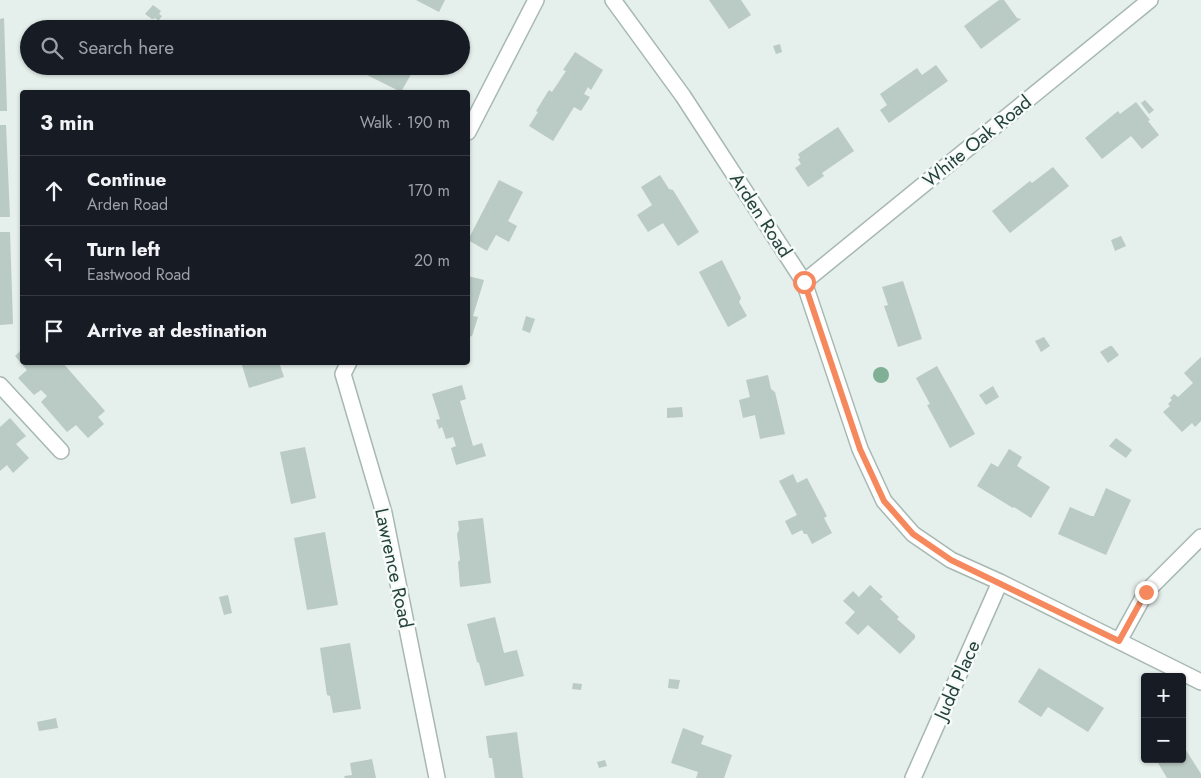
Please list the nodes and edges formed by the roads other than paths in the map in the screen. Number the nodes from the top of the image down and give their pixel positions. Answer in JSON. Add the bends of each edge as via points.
{"nodes":[{"id":1,"x":536,"y":0,"type":"edge"},
{"id":2,"x":613,"y":0,"type":"edge"},
{"id":3,"x":1150,"y":0,"type":"edge"},
{"id":4,"x":470,"y":128,"type":"edge"},
{"id":5,"x":804,"y":282,"type":"junction"},
{"id":6,"x":348,"y":365,"type":"edge"},
{"id":7,"x":0,"y":385,"type":"edge"},
{"id":8,"x":61,"y":451,"type":"dead end"},
{"id":9,"x":1201,"y":538,"type":"edge"},
{"id":10,"x":1000,"y":582,"type":"junction"},
{"id":11,"x":1119,"y":641,"type":"junction"},
{"id":12,"x":1201,"y":682,"type":"edge"},
{"id":13,"x":437,"y":778,"type":"edge"},
{"id":14,"x":913,"y":778,"type":"edge"}],
"edges":[{"from":1,"to":4,"type":"street"},
{"from":2,"to":5,"type":"street","name":"Arden Road","via":[[683,96]]},
{"from":3,"to":5,"type":"street","name":"White Oak Road"},
{"from":5,"to":10,"type":"street","name":"Arden Road","via":[[860,449],[884,501],[913,534],[951,560]]},
{"from":6,"to":13,"type":"street","name":"Lawrence Road","via":[[343,374],[384,513]]},
{"from":7,"to":8,"type":"street"},
{"from":9,"to":11,"type":"street","via":[[1146,592]]},
{"from":10,"to":11,"type":"street","name":"Arden Road"},
{"from":10,"to":14,"type":"street","name":"Judd Place"},
{"from":11,"to":12,"type":"street","name":"Arden Road"}]}
